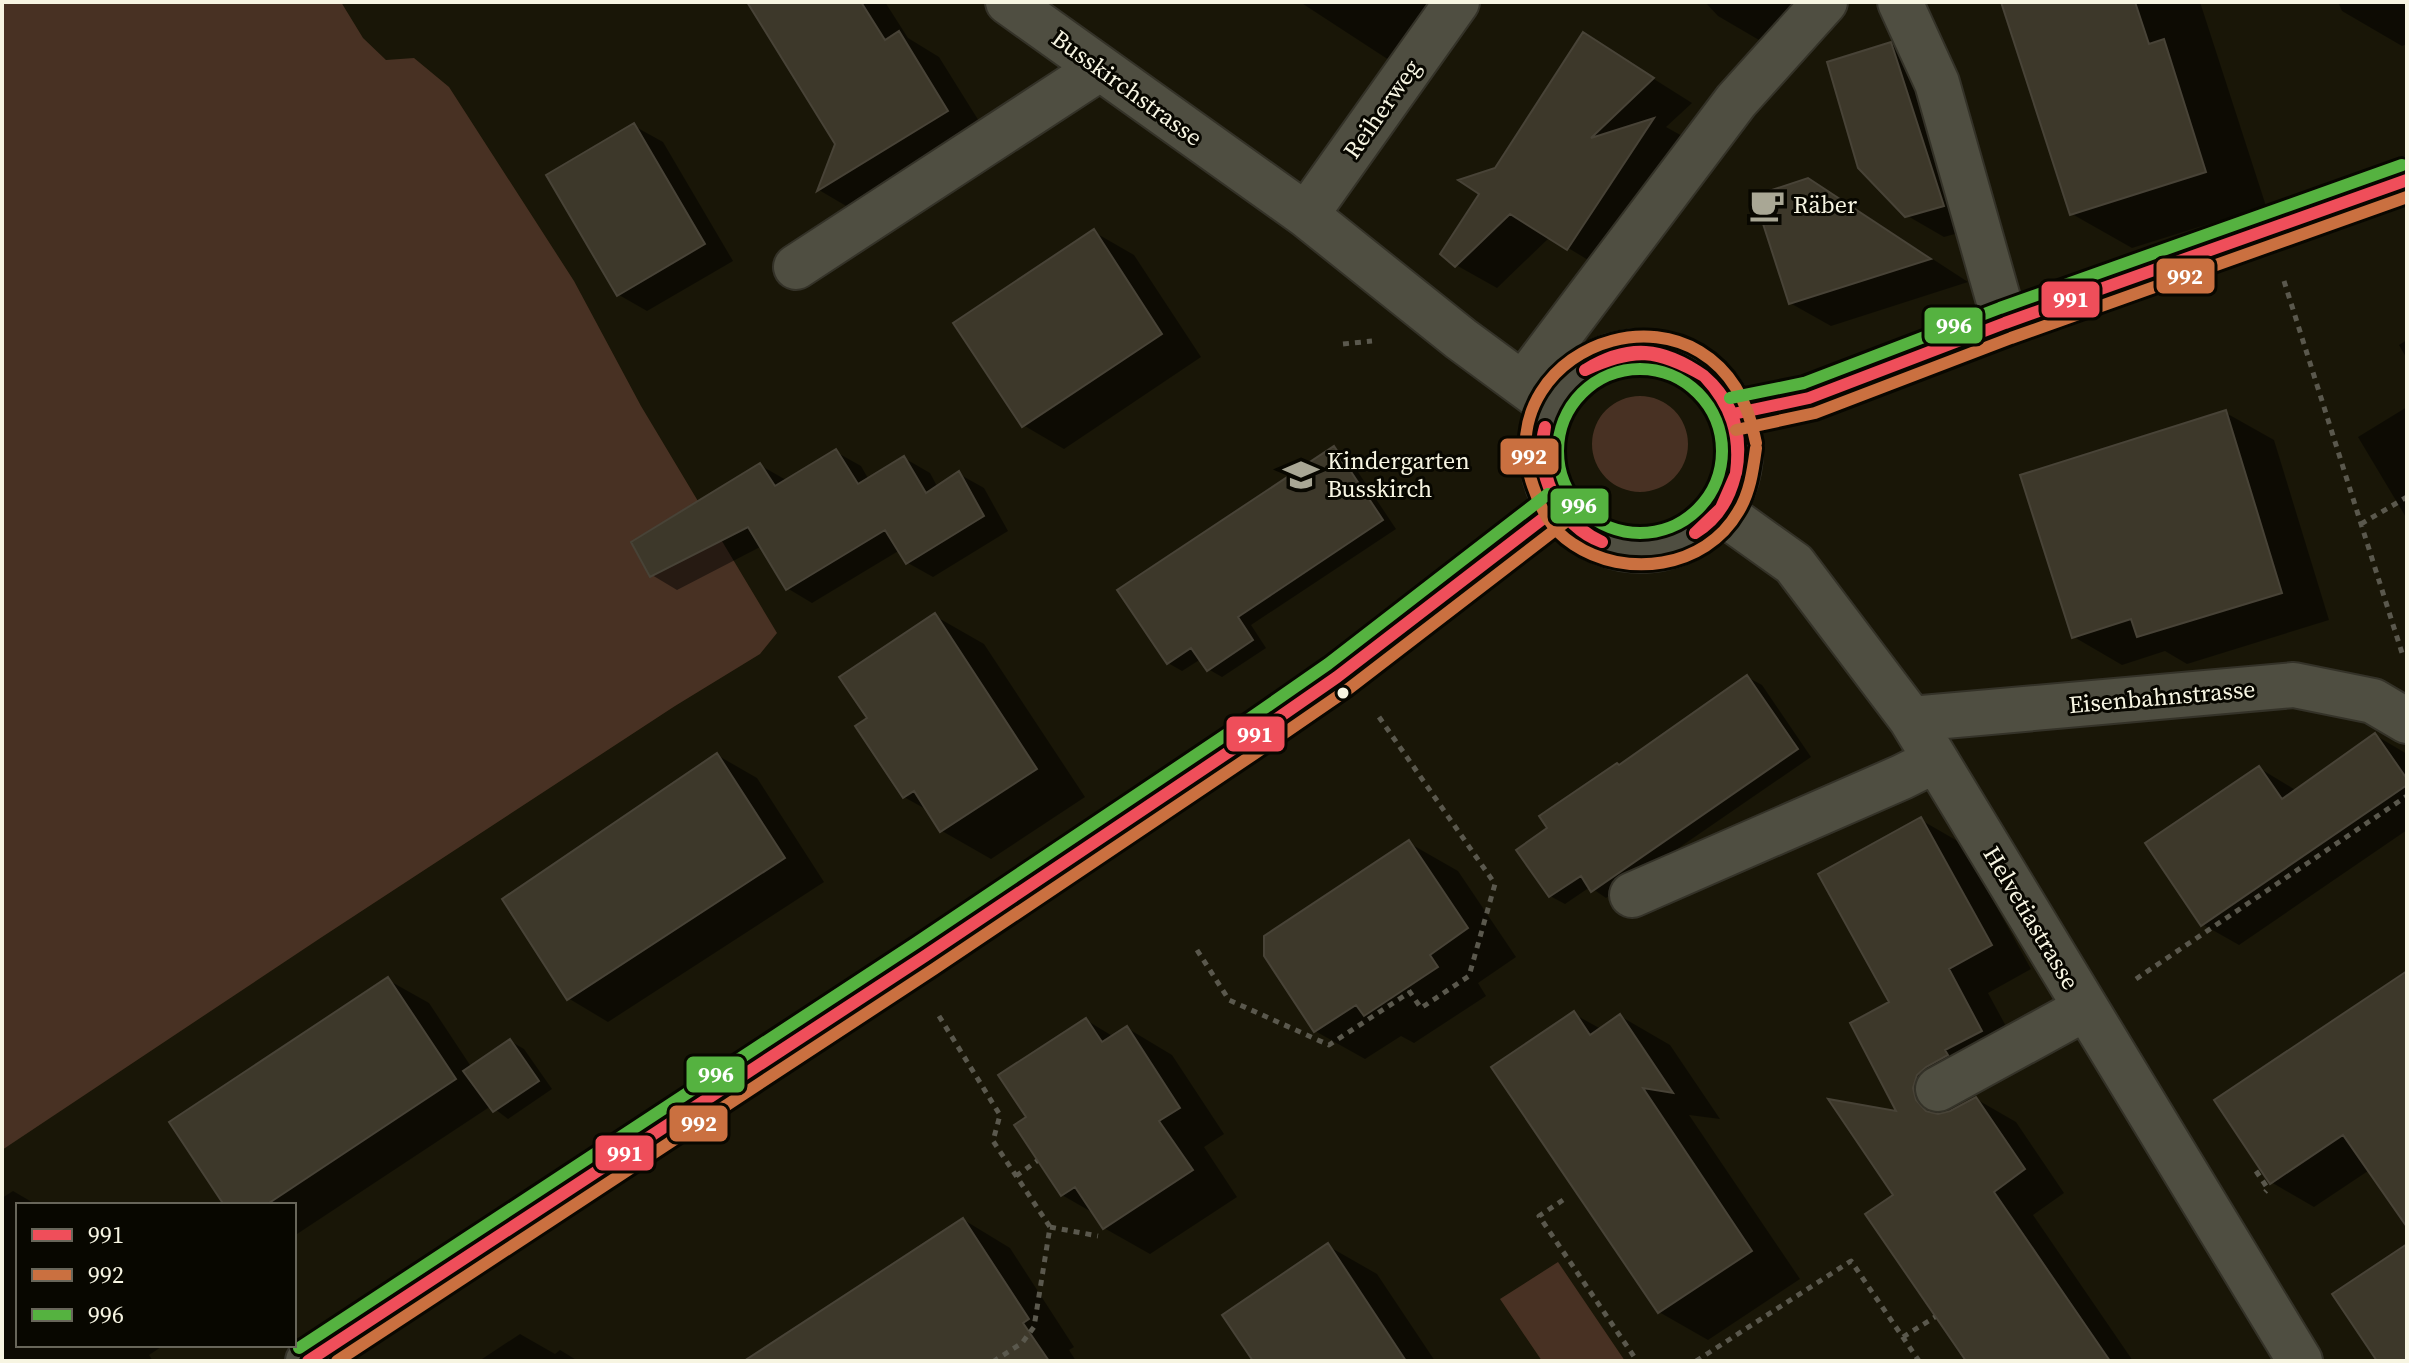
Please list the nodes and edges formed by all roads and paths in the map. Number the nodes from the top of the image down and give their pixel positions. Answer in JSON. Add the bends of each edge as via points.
{"nodes":[{"id":1,"x":1008,"y":2,"type":"edge"},
{"id":2,"x":1457,"y":2,"type":"edge"},
{"id":3,"x":1825,"y":2,"type":"edge"},
{"id":4,"x":1900,"y":2,"type":"edge"},
{"id":5,"x":1099,"y":69,"type":"junction"},
{"id":6,"x":2407,"y":180,"type":"edge"},
{"id":7,"x":1306,"y":215,"type":"junction"},
{"id":8,"x":2265,"y":230,"type":"junction"},
{"id":9,"x":796,"y":267,"type":"dead end"},
{"id":10,"x":2005,"y":323,"type":"junction"},
{"id":11,"x":1537,"y":395,"type":"junction"},
{"id":12,"x":1733,"y":414,"type":"junction"},
{"id":13,"x":2407,"y":497,"type":"edge"},
{"id":14,"x":1558,"y":507,"type":"junction"},
{"id":15,"x":1720,"y":511,"type":"junction"},
{"id":16,"x":2361,"y":524,"type":"junction"},
{"id":17,"x":2402,"y":654,"type":"dead end"},
{"id":18,"x":1374,"y":710,"type":"dead end"},
{"id":19,"x":1911,"y":719,"type":"junction"},
{"id":20,"x":2407,"y":721,"type":"edge"},
{"id":21,"x":1936,"y":760,"type":"junction"},
{"id":22,"x":2407,"y":796,"type":"edge"},
{"id":23,"x":1632,"y":895,"type":"dead end"},
{"id":24,"x":1197,"y":950,"type":"dead end"},
{"id":25,"x":2133,"y":981,"type":"dead end"},
{"id":26,"x":932,"y":1005,"type":"dead end"},
{"id":27,"x":2086,"y":1008,"type":"junction"},
{"id":28,"x":1938,"y":1089,"type":"dead end"},
{"id":29,"x":1037,"y":1161,"type":"dead end"},
{"id":30,"x":2251,"y":1163,"type":"dead end"},
{"id":31,"x":1016,"y":1176,"type":"junction"},
{"id":32,"x":1563,"y":1200,"type":"dead end"},
{"id":33,"x":2216,"y":1223,"type":"junction"},
{"id":34,"x":1050,"y":1227,"type":"junction"},
{"id":35,"x":1098,"y":1236,"type":"dead end"},
{"id":36,"x":1935,"y":1317,"type":"dead end"},
{"id":37,"x":1903,"y":1337,"type":"junction"},
{"id":38,"x":2287,"y":1357,"type":"edge"},
{"id":39,"x":308,"y":1361,"type":"edge"},
{"id":40,"x":994,"y":1361,"type":"edge"},
{"id":41,"x":1637,"y":1361,"type":"edge"},
{"id":42,"x":1696,"y":1361,"type":"edge"},
{"id":43,"x":1919,"y":1361,"type":"edge"}],
"edges":[{"from":1,"to":5,"type":"street","name":"Busskirchstrasse"},
{"from":2,"to":7,"type":"street","name":"Reiherweg"},
{"from":3,"to":11,"type":"street","via":[[1736,101]]},
{"from":4,"to":10,"type":"street","via":[[1937,83]]},
{"from":5,"to":7,"type":"street","name":"Busskirchstrasse"},
{"from":5,"to":9,"type":"street"},
{"from":6,"to":8,"type":"street"},
{"from":7,"to":11,"type":"street","name":"Busskirchstrasse"},
{"from":8,"to":10,"type":"street"},
{"from":8,"to":16,"type":"path"},
{"from":10,"to":12,"type":"street","via":[[1809,398]]},
{"from":11,"to":12,"type":"street","via":[[1597,362],[1628,353],[1661,353],[1691,365],[1716,386]]},
{"from":11,"to":14,"type":"street","via":[[1542,468]]},
{"from":12,"to":15,"type":"street","via":[[1740,446],[1736,481]]},
{"from":13,"to":16,"type":"path"},
{"from":14,"to":15,"type":"street","via":[[1600,542],[1632,550],[1665,547],[1686,538]]},
{"from":14,"to":39,"type":"street","via":[[1245,741]]},
{"from":15,"to":19,"type":"street","name":"Helvetiastrasse","via":[[1794,564]]},
{"from":16,"to":17,"type":"path"},
{"from":18,"to":24,"type":"path","via":[[1495,884],[1469,976],[1421,1008],[1408,990],[1329,1045],[1229,1000]]},
{"from":19,"to":20,"type":"street","name":"Eisenbahnstrasse","via":[[2294,685],[2373,701]]},
{"from":19,"to":21,"type":"street","name":"Helvetiastrasse"},
{"from":21,"to":23,"type":"street"},
{"from":21,"to":27,"type":"street","name":"Helvetiastrasse"},
{"from":22,"to":25,"type":"path"},
{"from":26,"to":31,"type":"path","via":[[1000,1115],[993,1141]]},
{"from":27,"to":28,"type":"street"},
{"from":27,"to":33,"type":"street","name":"Helvetiastrasse"},
{"from":29,"to":31,"type":"path"},
{"from":30,"to":33,"type":"path","via":[[2268,1189]]},
{"from":31,"to":34,"type":"path"},
{"from":32,"to":41,"type":"path","via":[[1539,1216]]},
{"from":33,"to":38,"type":"street","name":"Helvetiastrasse"},
{"from":34,"to":35,"type":"path"},
{"from":34,"to":40,"type":"path","via":[[1034,1327],[1022,1343]]},
{"from":36,"to":37,"type":"path"},
{"from":37,"to":42,"type":"path","via":[[1851,1261]]},
{"from":37,"to":43,"type":"path"}]}
